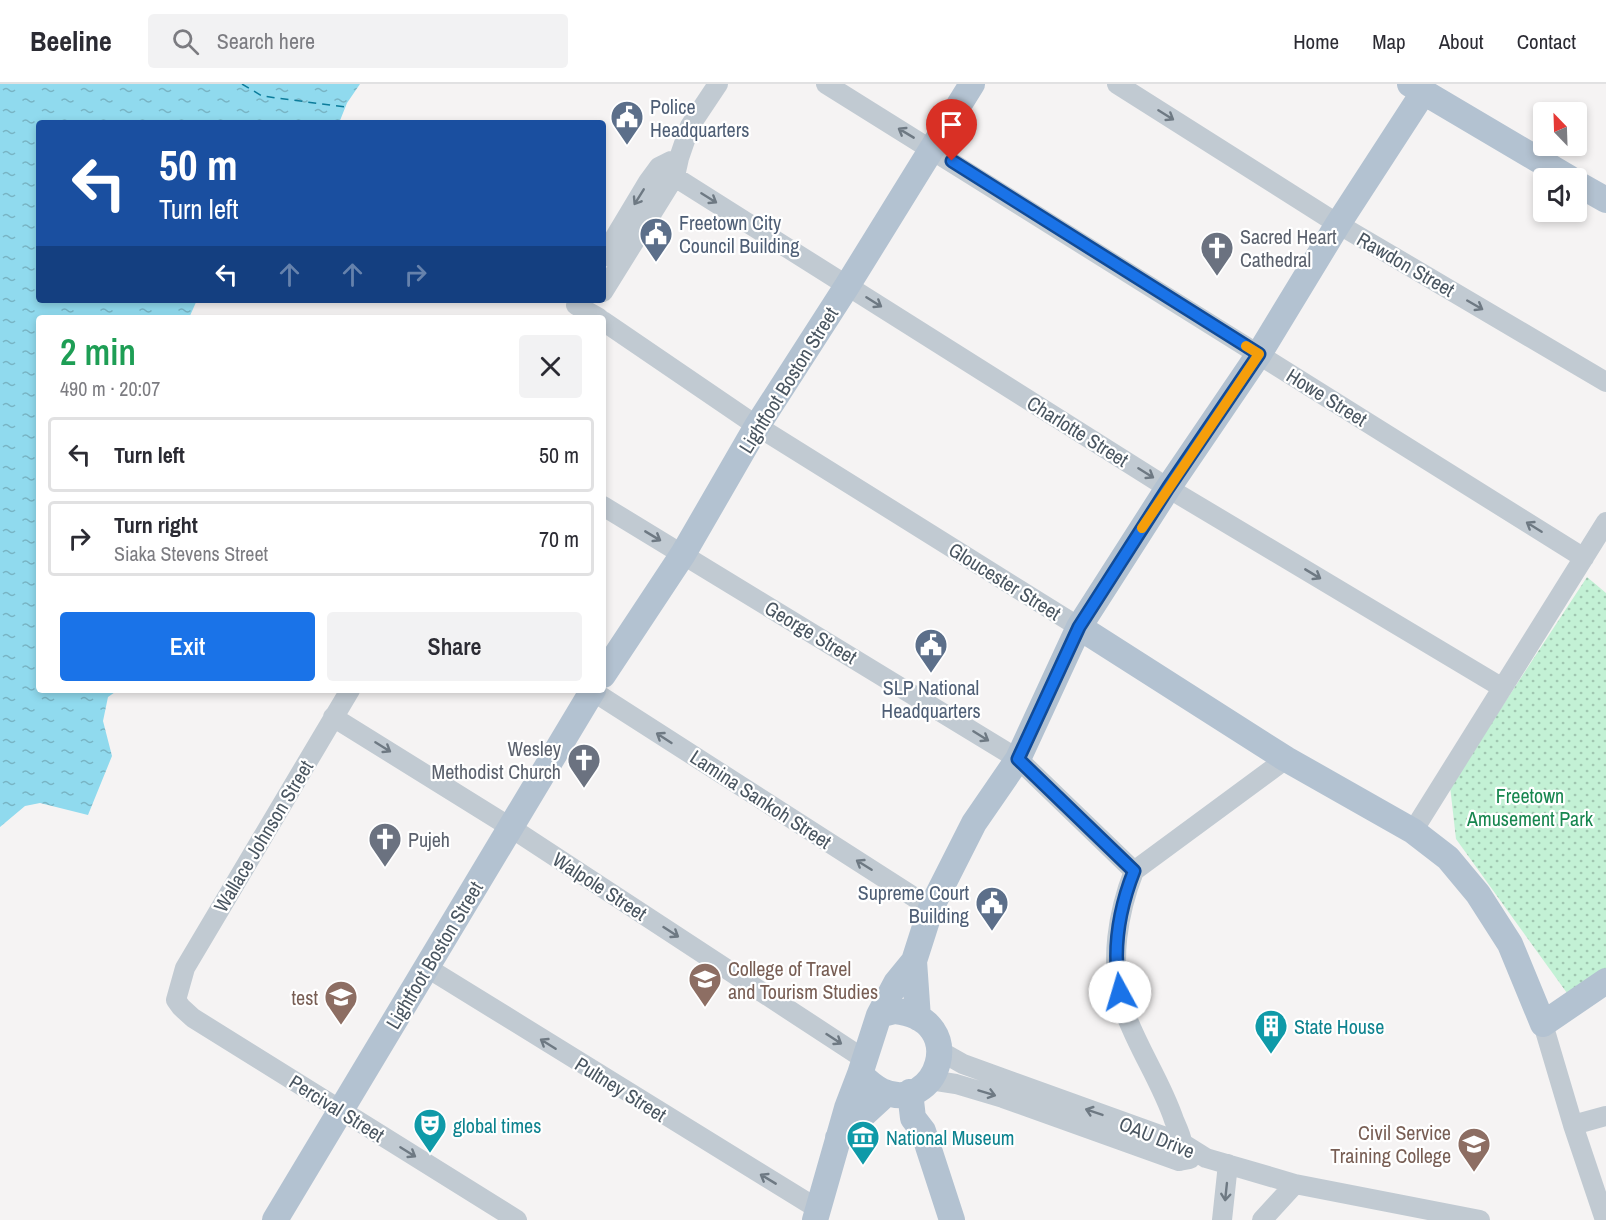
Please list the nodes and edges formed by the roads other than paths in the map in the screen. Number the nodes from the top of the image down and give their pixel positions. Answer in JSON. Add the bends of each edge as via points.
{"nodes":[{"id":1,"x":718,"y":84,"type":"edge"},
{"id":2,"x":826,"y":84,"type":"edge"},
{"id":3,"x":972,"y":84,"type":"edge"},
{"id":4,"x":1117,"y":84,"type":"edge"},
{"id":5,"x":1421,"y":87,"type":"edge"},
{"id":6,"x":933,"y":149,"type":"junction"},
{"id":7,"x":671,"y":167,"type":"junction"},
{"id":8,"x":1553,"y":168,"type":"edge"},
{"id":9,"x":1587,"y":189,"type":"edge"},
{"id":10,"x":1606,"y":200,"type":"edge"},
{"id":11,"x":1338,"y":224,"type":"junction"},
{"id":12,"x":606,"y":252,"type":"edge"},
{"id":13,"x":606,"y":286,"type":"edge"},
{"id":14,"x":848,"y":286,"type":"junction"},
{"id":15,"x":606,"y":324,"type":"edge"},
{"id":16,"x":1259,"y":354,"type":"junction"},
{"id":17,"x":1606,"y":382,"type":"edge"},
{"id":18,"x":757,"y":426,"type":"junction"},
{"id":19,"x":1168,"y":488,"type":"junction"},
{"id":20,"x":606,"y":508,"type":"edge"},
{"id":21,"x":1606,"y":522,"type":"edge"},
{"id":22,"x":683,"y":554,"type":"junction"},
{"id":23,"x":1584,"y":558,"type":"junction"},
{"id":24,"x":1079,"y":627,"type":"junction"},
{"id":25,"x":606,"y":670,"type":"edge"},
{"id":26,"x":1502,"y":687,"type":"junction"},
{"id":27,"x":348,"y":693,"type":"edge"},
{"id":28,"x":590,"y":693,"type":"edge"},
{"id":29,"x":597,"y":693,"type":"edge"},
{"id":30,"x":333,"y":717,"type":"junction"},
{"id":31,"x":1018,"y":759,"type":"junction"},
{"id":32,"x":1286,"y":759,"type":"junction"},
{"id":33,"x":510,"y":827,"type":"junction"},
{"id":34,"x":1413,"y":831,"type":"junction"},
{"id":35,"x":1134,"y":871,"type":"junction"},
{"id":36,"x":931,"y":908,"type":"junction"},
{"id":37,"x":914,"y":961,"type":"junction"},
{"id":38,"x":426,"y":967,"type":"junction"},
{"id":39,"x":1606,"y":981,"type":"edge"},
{"id":40,"x":179,"y":983,"type":"joint"},
{"id":41,"x":879,"y":1015,"type":"junction"},
{"id":42,"x":918,"y":1017,"type":"junction"},
{"id":43,"x":1544,"y":1024,"type":"junction"},
{"id":44,"x":940,"y":1051,"type":"junction"},
{"id":45,"x":862,"y":1066,"type":"junction"},
{"id":46,"x":905,"y":1090,"type":"junction"},
{"id":47,"x":340,"y":1110,"type":"junction"},
{"id":48,"x":1606,"y":1116,"type":"edge"},
{"id":49,"x":1573,"y":1125,"type":"junction"},
{"id":50,"x":838,"y":1138,"type":"junction"},
{"id":51,"x":1180,"y":1152,"type":"junction"},
{"id":52,"x":1228,"y":1164,"type":"junction"},
{"id":53,"x":1296,"y":1184,"type":"junction"},
{"id":54,"x":817,"y":1215,"type":"edge"},
{"id":55,"x":275,"y":1220,"type":"edge"},
{"id":56,"x":517,"y":1220,"type":"edge"},
{"id":57,"x":952,"y":1220,"type":"edge"},
{"id":58,"x":1222,"y":1220,"type":"edge"},
{"id":59,"x":1262,"y":1220,"type":"edge"},
{"id":60,"x":1480,"y":1220,"type":"edge"},
{"id":61,"x":1605,"y":1220,"type":"edge"}],
"edges":[{"from":1,"to":7,"type":"street","via":[[690,126]]},
{"from":6,"to":2,"type":"street","name":"Howe Street","one_way":true},
{"from":3,"to":6,"type":"main road","name":"Lightfoot Boston Street"},
{"from":4,"to":11,"type":"street","name":"Rawdon Street","one_way":true},
{"from":5,"to":8,"type":"main road"},
{"from":5,"to":11,"type":"main road"},
{"from":6,"to":14,"type":"main road","name":"Lightfoot Boston Street"},
{"from":6,"to":16,"type":"street","name":"Howe Street"},
{"from":7,"to":12,"type":"street","one_way":true,"via":[[648,182]]},
{"from":7,"to":13,"type":"street"},
{"from":7,"to":14,"type":"street","name":"Charlotte Street","one_way":true},
{"from":9,"to":10,"type":"main road"},
{"from":11,"to":16,"type":"main road"},
{"from":11,"to":17,"type":"street","name":"Rawdon Street","one_way":true},
{"from":14,"to":18,"type":"main road","name":"Lightfoot Boston Street"},
{"from":14,"to":19,"type":"street","name":"Charlotte Street","one_way":true},
{"from":15,"to":18,"type":"street","name":"Gloucester Street"},
{"from":16,"to":19,"type":"main road"},
{"from":23,"to":16,"type":"street","name":"Howe Street","one_way":true},
{"from":18,"to":22,"type":"main road","name":"Lightfoot Boston Street"},
{"from":18,"to":24,"type":"street","name":"Gloucester Street"},
{"from":19,"to":24,"type":"main road"},
{"from":19,"to":26,"type":"street","name":"Charlotte Street","one_way":true},
{"from":20,"to":22,"type":"street","name":"George Street","one_way":true},
{"from":21,"to":23,"type":"street"},
{"from":22,"to":25,"type":"main road","name":"Lightfoot Boston Street"},
{"from":22,"to":31,"type":"street","name":"George Street","one_way":true},
{"from":23,"to":26,"type":"street"},
{"from":24,"to":31,"type":"main road"},
{"from":24,"to":32,"type":"main road","name":"Gloucester Street"},
{"from":26,"to":34,"type":"street"},
{"from":27,"to":30,"type":"street","name":"Wallace Johnson Street"},
{"from":28,"to":33,"type":"main road","name":"Lightfoot Boston Street"},
{"from":36,"to":29,"type":"street","name":"Lamina Sankoh Street","one_way":true},
{"from":30,"to":33,"type":"street","name":"Walpole Street","one_way":true},
{"from":30,"to":40,"type":"street","name":"Wallace Johnson Street","via":[[184,968]]},
{"from":31,"to":35,"type":"street","name":"George Street"},
{"from":31,"to":36,"type":"main road","via":[[974,823]]},
{"from":32,"to":34,"type":"main road","name":"Gloucester Street"},
{"from":32,"to":35,"type":"street"},
{"from":33,"to":38,"type":"main road","name":"Lightfoot Boston Street"},
{"from":33,"to":45,"type":"street","name":"Walpole Street","one_way":true},
{"from":34,"to":43,"type":"main road","name":"Gloucester Street","via":[[1448,858],[1478,894],[1510,944]]},
{"from":35,"to":51,"type":"street","via":[[1119,920],[1118,980],[1122,1005],[1157,1078]]},
{"from":36,"to":37,"type":"main road"},
{"from":37,"to":41,"type":"main road","via":[[896,983]]},
{"from":37,"to":42,"type":"main road"},
{"from":38,"to":47,"type":"main road","name":"Lightfoot Boston Street"},
{"from":54,"to":38,"type":"street","name":"Pultney Street","one_way":true},
{"from":39,"to":43,"type":"main road"},
{"from":40,"to":47,"type":"street","name":"Percival Street","via":[[176,1000],[193,1018]]},
{"from":41,"to":42,"type":"main road","via":[[895,1011]]},
{"from":41,"to":45,"type":"main road"},
{"from":42,"to":44,"type":"main road","via":[[936,1037]]},
{"from":43,"to":49,"type":"street"},
{"from":44,"to":46,"type":"main road","via":[[936,1071]]},
{"from":51,"to":44,"type":"street","name":"OAU Drive","one_way":true,"via":[[963,1064]]},
{"from":45,"to":46,"type":"main road","via":[[876,1088]]},
{"from":45,"to":50,"type":"main road"},
{"from":46,"to":50,"type":"main road"},
{"from":46,"to":51,"type":"street","name":"OAU Drive","one_way":true,"via":[[956,1084]]},
{"from":46,"to":57,"type":"main road","via":[[900,1120],[922,1131]]},
{"from":47,"to":55,"type":"main road","name":"Lightfoot Boston Street"},
{"from":47,"to":56,"type":"street","name":"Percival Street","one_way":true},
{"from":48,"to":49,"type":"street"},
{"from":49,"to":61,"type":"street"},
{"from":50,"to":54,"type":"main road"},
{"from":51,"to":52,"type":"street","name":"OAU Drive"},
{"from":52,"to":53,"type":"street"},
{"from":52,"to":58,"type":"street","one_way":true},
{"from":53,"to":59,"type":"street"},
{"from":53,"to":60,"type":"street"}]}
